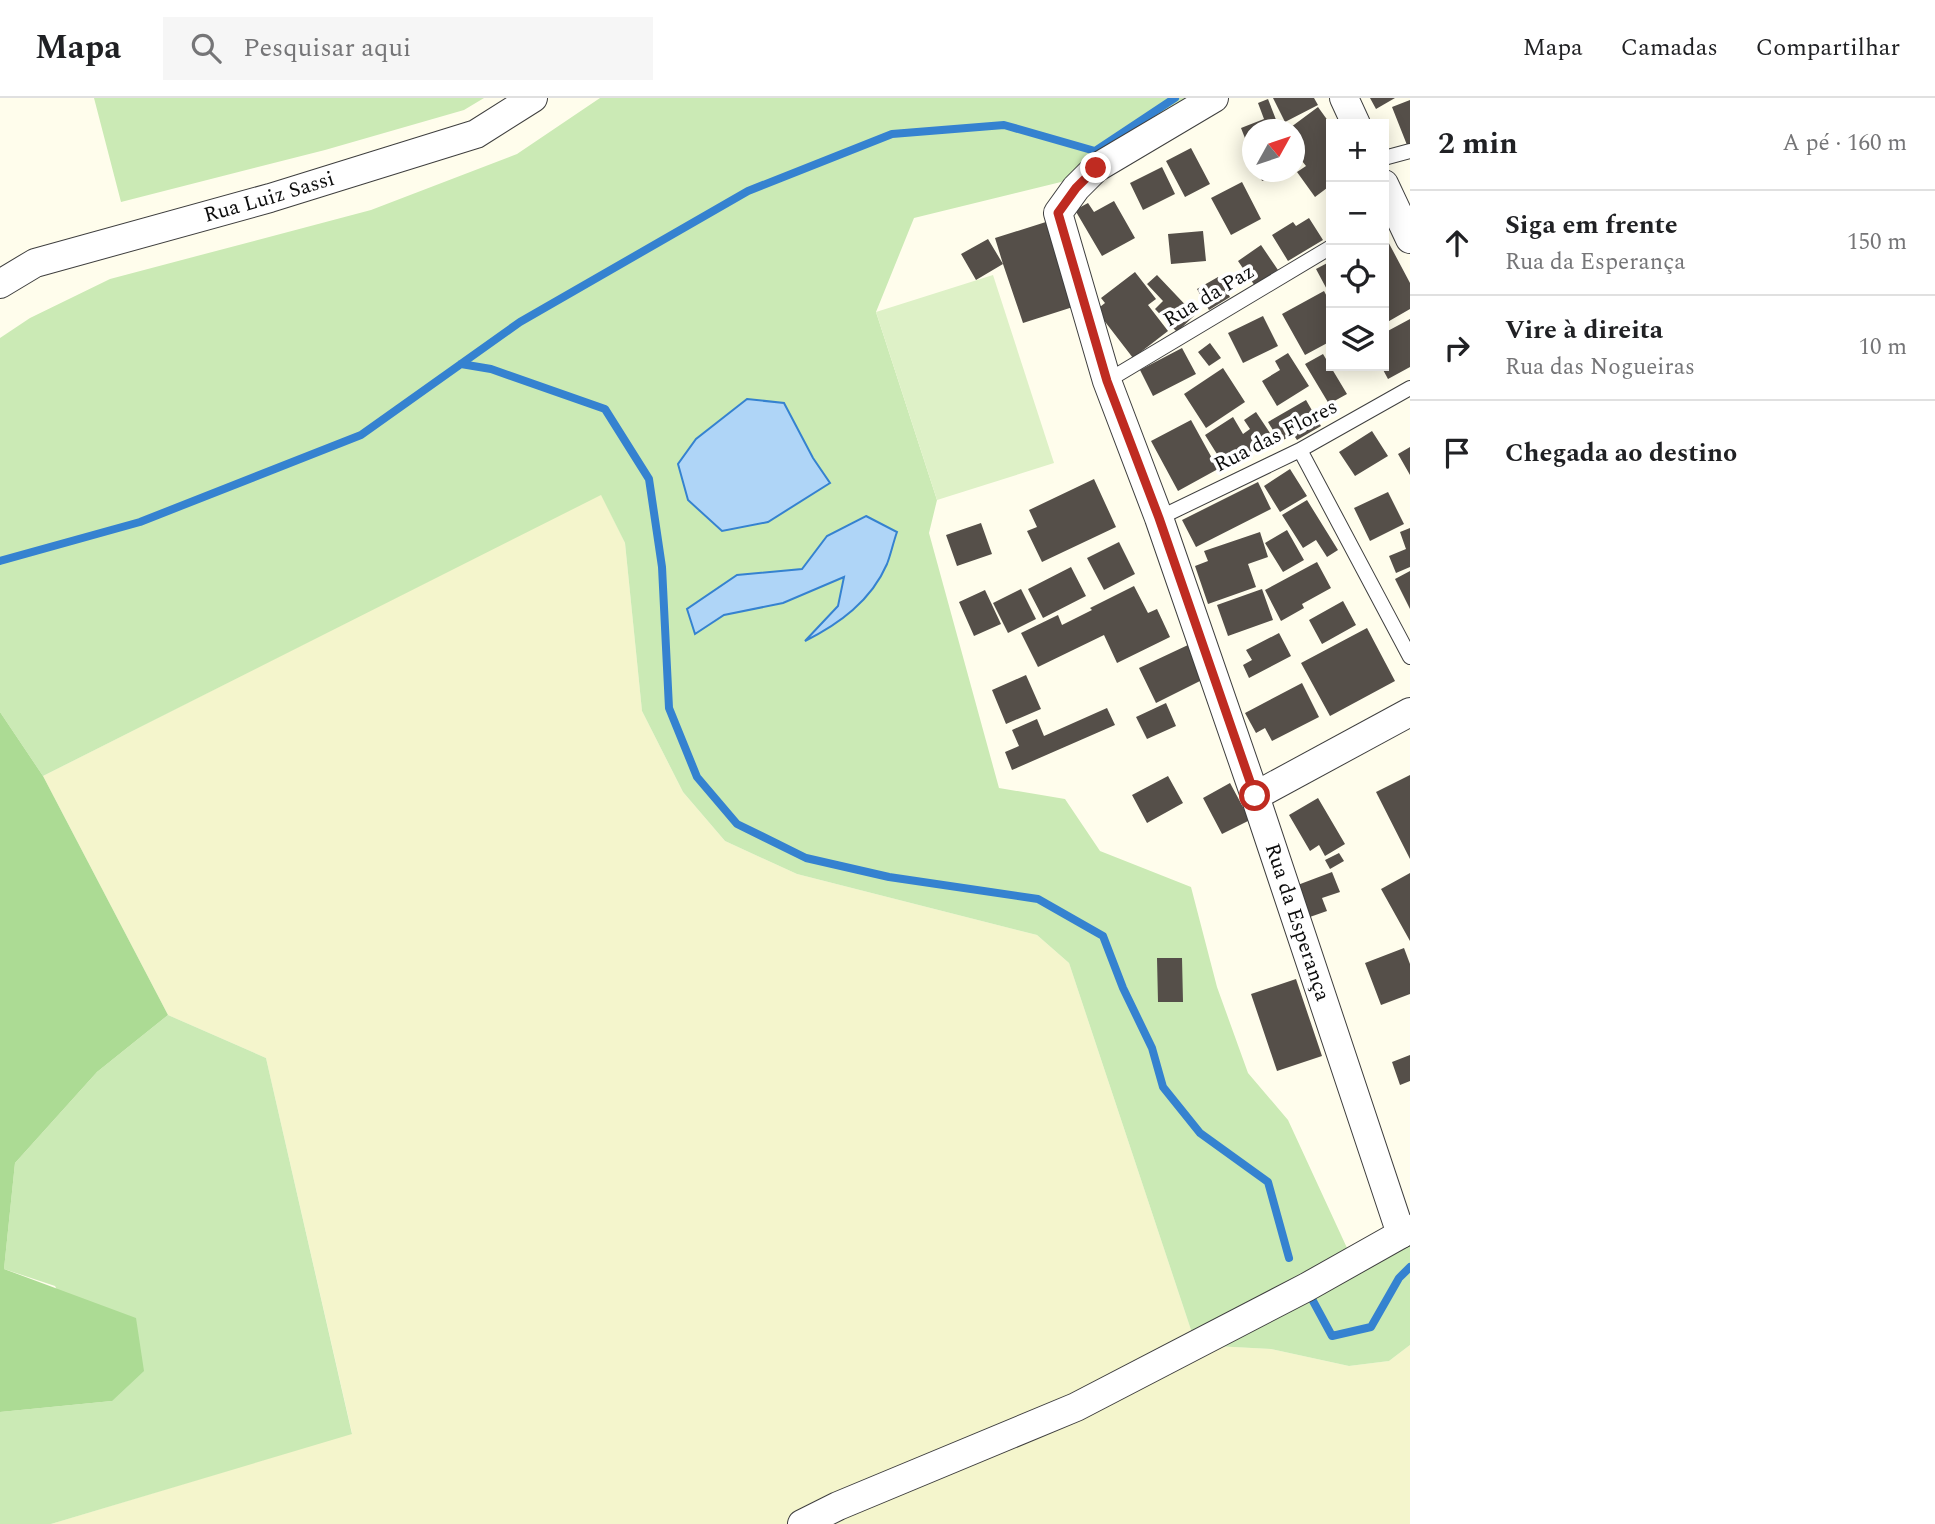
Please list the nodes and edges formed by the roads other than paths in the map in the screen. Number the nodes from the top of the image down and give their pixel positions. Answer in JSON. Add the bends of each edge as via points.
{"nodes":[{"id":1,"x":533,"y":98,"type":"edge"},
{"id":2,"x":1214,"y":98,"type":"edge"},
{"id":3,"x":1344,"y":98,"type":"edge"},
{"id":4,"x":1354,"y":119,"type":"edge"},
{"id":5,"x":1410,"y":151,"type":"edge"},
{"id":6,"x":1389,"y":157,"type":"edge"},
{"id":7,"x":1389,"y":212,"type":"edge"},
{"id":8,"x":1410,"y":239,"type":"edge"},
{"id":9,"x":1326,"y":250,"type":"edge"},
{"id":10,"x":0,"y":285,"type":"edge"},
{"id":11,"x":1107,"y":381,"type":"junction"},
{"id":12,"x":1410,"y":388,"type":"edge"},
{"id":13,"x":1300,"y":450,"type":"junction"},
{"id":14,"x":1159,"y":518,"type":"junction"},
{"id":15,"x":1410,"y":657,"type":"edge"},
{"id":16,"x":1410,"y":712,"type":"edge"},
{"id":17,"x":1255,"y":796,"type":"junction"},
{"id":18,"x":1405,"y":1231,"type":"edge"},
{"id":19,"x":802,"y":1524,"type":"edge"}],
"edges":[{"from":1,"to":10,"type":"street","name":"Rua Luiz Sassi","via":[[476,134],[270,198],[35,262]]},
{"from":2,"to":11,"type":"street","name":"Rua da Esperança","via":[[1096,168],[1058,213]]},
{"from":3,"to":4,"type":"street"},
{"from":5,"to":6,"type":"lane"},
{"from":7,"to":8,"type":"street"},
{"from":9,"to":11,"type":"lane","name":"Rua da Paz"},
{"from":11,"to":14,"type":"street","name":"Rua da Esperança"},
{"from":12,"to":13,"type":"lane","name":"Rua das Flores"},
{"from":13,"to":14,"type":"lane","name":"Rua das Flores"},
{"from":13,"to":15,"type":"lane"},
{"from":14,"to":17,"type":"street","name":"Rua da Esperança"},
{"from":16,"to":17,"type":"street"},
{"from":17,"to":18,"type":"street","name":"Rua da Esperança"},
{"from":18,"to":19,"type":"street","via":[[1076,1407]]}]}
